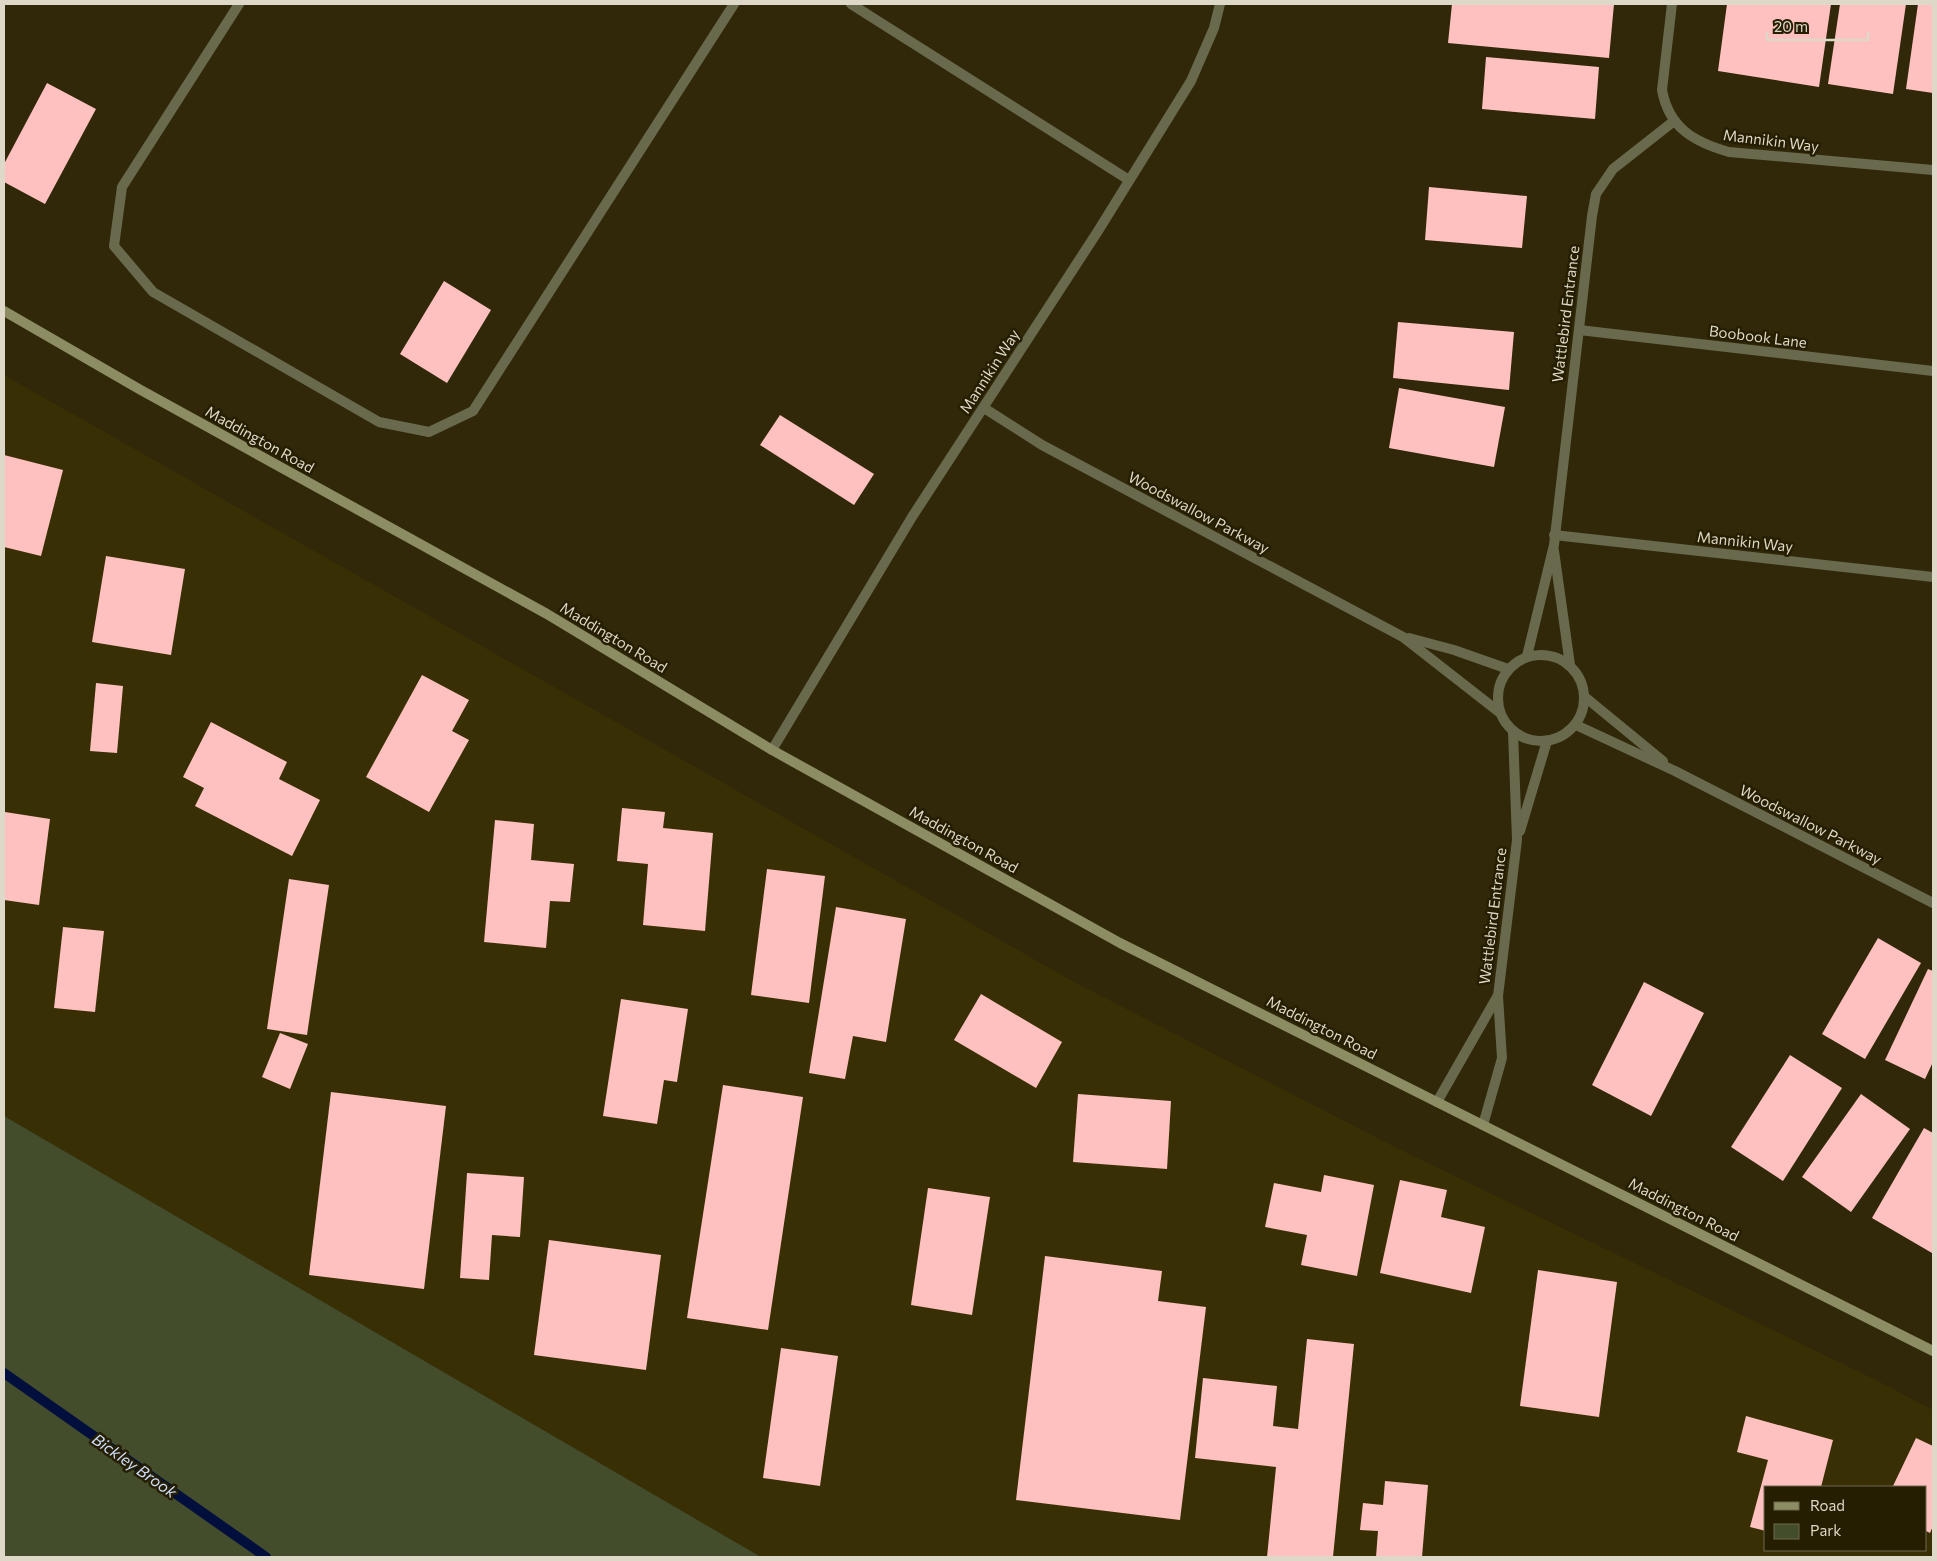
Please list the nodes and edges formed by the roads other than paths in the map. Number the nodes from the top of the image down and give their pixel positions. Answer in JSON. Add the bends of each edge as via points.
{"nodes":[{"id":1,"x":239,"y":4,"type":"edge"},
{"id":2,"x":734,"y":4,"type":"edge"},
{"id":3,"x":851,"y":4,"type":"edge"},
{"id":4,"x":1220,"y":4,"type":"edge"},
{"id":5,"x":1672,"y":4,"type":"edge"},
{"id":6,"x":1674,"y":121,"type":"junction"},
{"id":7,"x":1933,"y":170,"type":"edge"},
{"id":8,"x":1130,"y":180,"type":"junction"},
{"id":9,"x":4,"y":311,"type":"edge"},
{"id":10,"x":1578,"y":330,"type":"junction"},
{"id":11,"x":1933,"y":371,"type":"edge"},
{"id":12,"x":984,"y":408,"type":"junction"},
{"id":13,"x":1554,"y":540,"type":"junction"},
{"id":14,"x":1933,"y":577,"type":"edge"},
{"id":15,"x":1403,"y":637,"type":"junction"},
{"id":16,"x":1527,"y":656,"type":"junction"},
{"id":17,"x":1570,"y":665,"type":"junction"},
{"id":18,"x":1508,"y":669,"type":"junction"},
{"id":19,"x":1585,"y":698,"type":"junction"},
{"id":20,"x":1499,"y":712,"type":"junction"},
{"id":21,"x":1576,"y":724,"type":"junction"},
{"id":22,"x":1513,"y":732,"type":"junction"},
{"id":23,"x":1547,"y":741,"type":"junction"},
{"id":24,"x":772,"y":750,"type":"junction"},
{"id":25,"x":1675,"y":772,"type":"junction"},
{"id":26,"x":1517,"y":840,"type":"junction"},
{"id":27,"x":1933,"y":903,"type":"edge"},
{"id":28,"x":1498,"y":996,"type":"junction"},
{"id":29,"x":1437,"y":1102,"type":"junction"},
{"id":30,"x":1482,"y":1125,"type":"junction"},
{"id":31,"x":1933,"y":1351,"type":"edge"}],
"edges":[{"from":1,"to":2,"type":"street","via":[[122,187],[114,246],[153,292],[378,422],[429,432],[473,411]]},
{"from":3,"to":8,"type":"street"},
{"from":4,"to":8,"type":"street","name":"Mannikin Way","via":[[1214,28],[1191,81]]},
{"from":5,"to":6,"type":"street","name":"Mannikin Way","via":[[1662,90]]},
{"from":6,"to":7,"type":"street","name":"Mannikin Way","via":[[1693,139],[1729,152]]},
{"from":6,"to":10,"type":"street","name":"Wattlebird Entrance","via":[[1613,169],[1596,194]]},
{"from":8,"to":12,"type":"street","name":"Mannikin Way"},
{"from":9,"to":24,"type":"main road","name":"Maddington Road","via":[[547,614]]},
{"from":10,"to":11,"type":"street","name":"Boobook Lane"},
{"from":10,"to":13,"type":"street","name":"Wattlebird Entrance"},
{"from":12,"to":15,"type":"street","name":"Woodswallow Parkway","via":[[1042,445]]},
{"from":12,"to":24,"type":"street","name":"Mannikin Way","via":[[912,517]]},
{"from":13,"to":14,"type":"street","name":"Mannikin Way"},
{"from":13,"to":16,"type":"street","name":"Wattlebird Entrance"},
{"from":13,"to":17,"type":"street","name":"Wattlebird Entrance"},
{"from":15,"to":18,"type":"street","name":"Woodswallow Parkway"},
{"from":15,"to":20,"type":"street","name":"Woodswallow Parkway"},
{"from":16,"to":17,"type":"street","via":[[1542,654]]},
{"from":16,"to":18,"type":"street"},
{"from":17,"to":19,"type":"street","via":[[1580,679]]},
{"from":18,"to":20,"type":"street","via":[[1500,682]]},
{"from":19,"to":21,"type":"street"},
{"from":19,"to":25,"type":"street","name":"Woodswallow Parkway"},
{"from":20,"to":22,"type":"street"},
{"from":21,"to":23,"type":"street","via":[[1563,736]]},
{"from":21,"to":25,"type":"street","name":"Woodswallow Parkway"},
{"from":22,"to":23,"type":"street","via":[[1535,741]]},
{"from":22,"to":26,"type":"street","name":"Wattlebird Entrance"},
{"from":23,"to":26,"type":"street","name":"Wattlebird Entrance"},
{"from":24,"to":29,"type":"main road","name":"Maddington Road","via":[[1120,943]]},
{"from":25,"to":27,"type":"street","name":"Woodswallow Parkway"},
{"from":26,"to":28,"type":"street","name":"Wattlebird Entrance"},
{"from":28,"to":29,"type":"street","name":"Wattlebird Entrance"},
{"from":28,"to":30,"type":"street","name":"Wattlebird Entrance","via":[[1502,1058]]},
{"from":29,"to":30,"type":"main road","name":"Maddington Road"},
{"from":30,"to":31,"type":"main road","name":"Maddington Road"}]}
